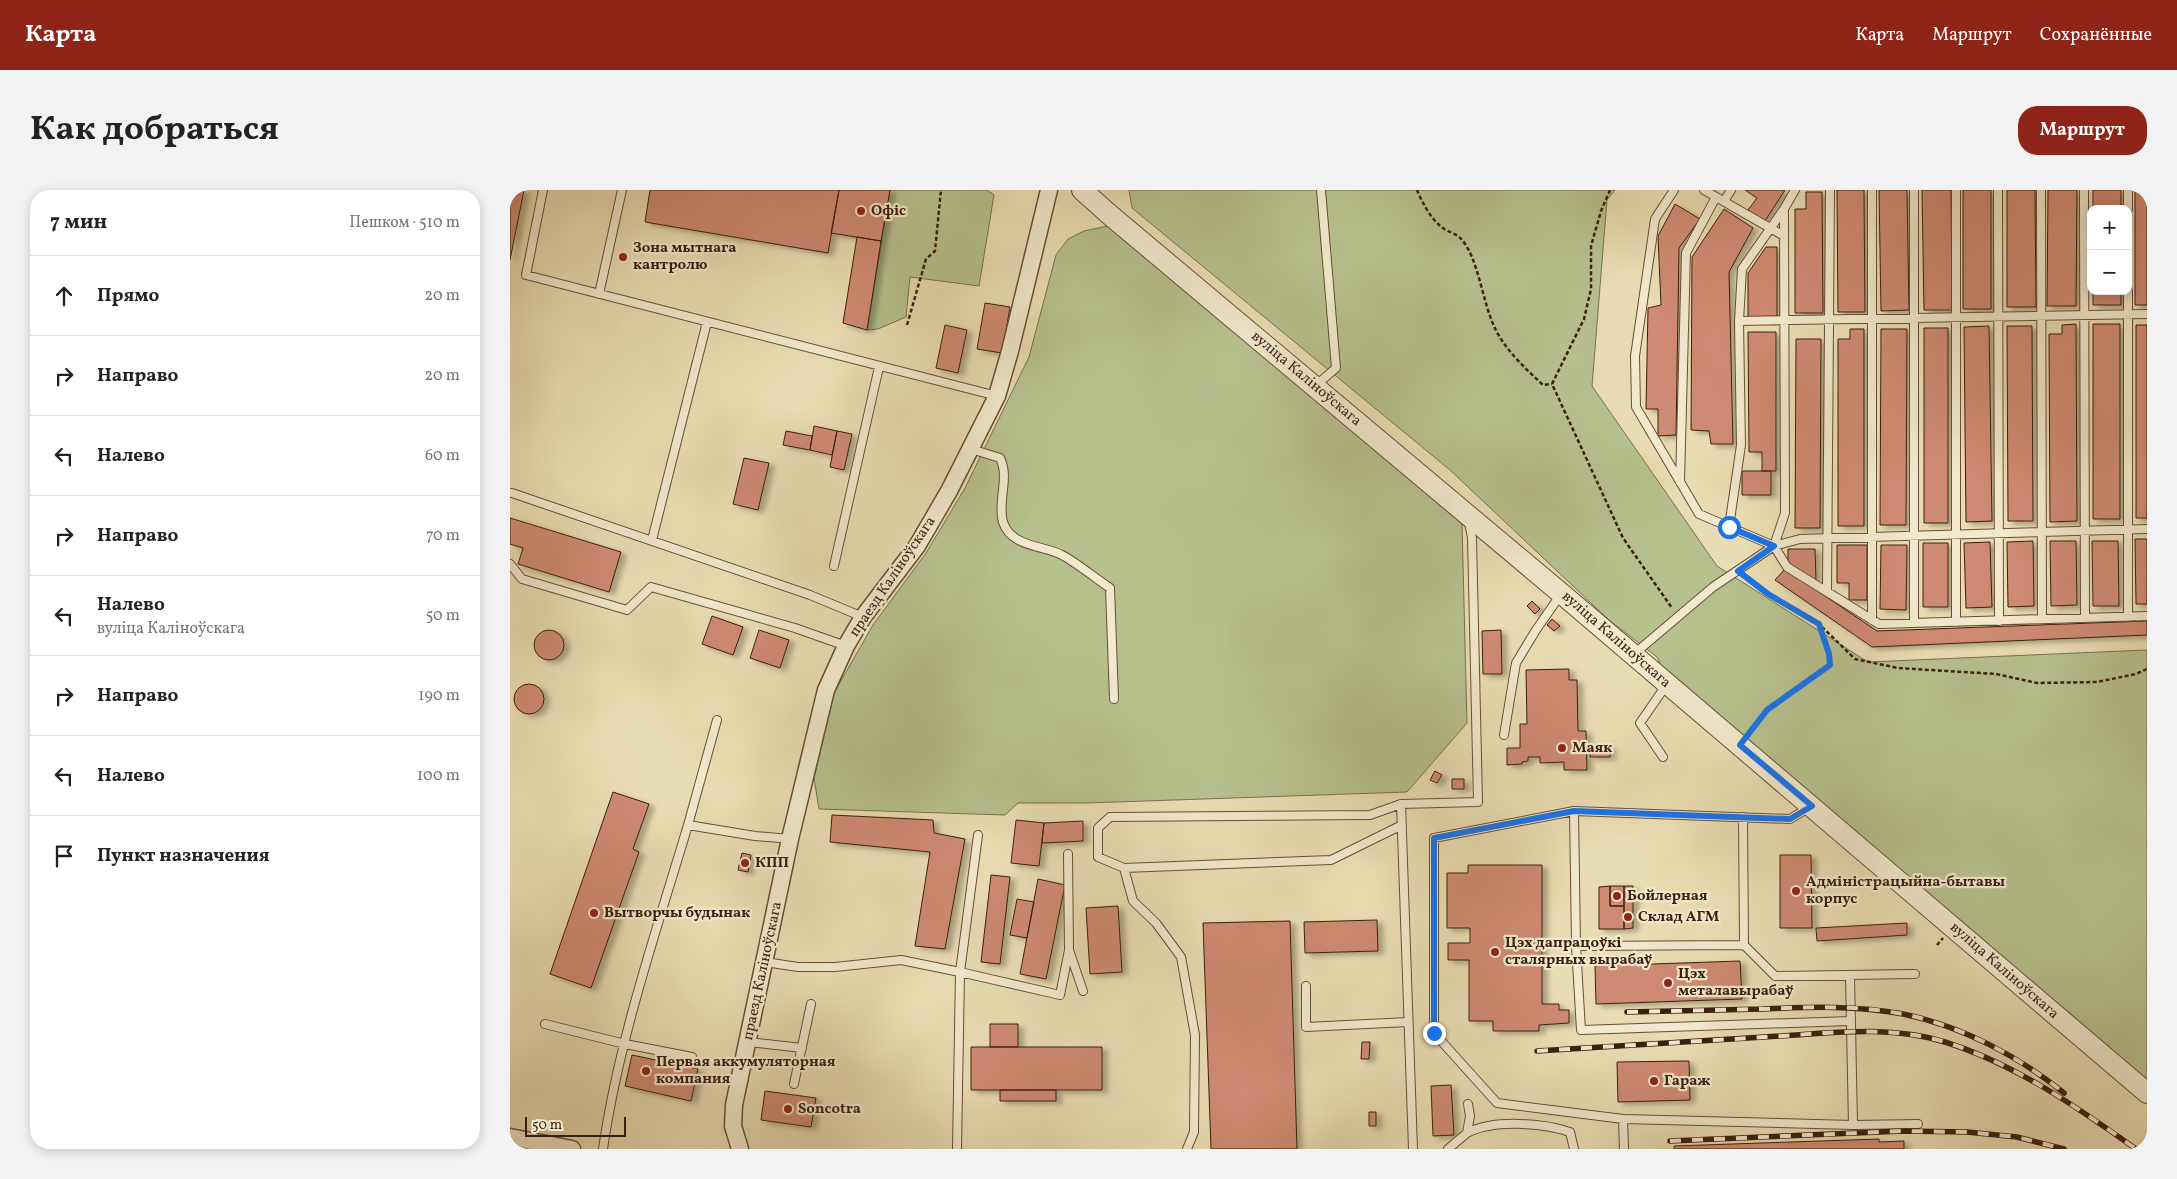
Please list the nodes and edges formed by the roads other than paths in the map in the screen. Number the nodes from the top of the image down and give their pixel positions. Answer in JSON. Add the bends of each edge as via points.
{"nodes":[{"id":1,"x":543,"y":190,"type":"edge"},
{"id":2,"x":622,"y":190,"type":"edge"},
{"id":3,"x":1049,"y":190,"type":"edge"},
{"id":4,"x":1082,"y":190,"type":"edge"},
{"id":5,"x":1321,"y":190,"type":"edge"},
{"id":6,"x":1674,"y":190,"type":"edge"},
{"id":7,"x":1704,"y":190,"type":"edge"},
{"id":8,"x":1731,"y":190,"type":"edge"},
{"id":9,"x":1795,"y":190,"type":"edge"},
{"id":10,"x":1830,"y":190,"type":"edge"},
{"id":11,"x":1872,"y":190,"type":"edge"},
{"id":12,"x":1914,"y":190,"type":"edge"},
{"id":13,"x":1956,"y":190,"type":"edge"},
{"id":14,"x":1998,"y":190,"type":"edge"},
{"id":15,"x":2041,"y":190,"type":"edge"},
{"id":16,"x":2084,"y":190,"type":"edge"},
{"id":17,"x":2128,"y":190,"type":"edge"},
{"id":18,"x":1720,"y":199,"type":"junction"},
{"id":19,"x":2128,"y":205,"type":"edge"},
{"id":20,"x":1784,"y":209,"type":"junction"},
{"id":21,"x":1770,"y":228,"type":"junction"},
{"id":22,"x":1784,"y":236,"type":"junction"},
{"id":23,"x":599,"y":294,"type":"junction"},
{"id":24,"x":2128,"y":295,"type":"edge"},
{"id":25,"x":2128,"y":314,"type":"junction"},
{"id":26,"x":2147,"y":314,"type":"edge"},
{"id":27,"x":2084,"y":315,"type":"junction"},
{"id":28,"x":2042,"y":316,"type":"junction"},
{"id":29,"x":1999,"y":317,"type":"junction"},
{"id":30,"x":1956,"y":318,"type":"junction"},
{"id":31,"x":1914,"y":319,"type":"junction"},
{"id":32,"x":1872,"y":320,"type":"junction"},
{"id":33,"x":1739,"y":321,"type":"junction"},
{"id":34,"x":1829,"y":321,"type":"junction"},
{"id":35,"x":707,"y":322,"type":"junction"},
{"id":36,"x":1785,"y":322,"type":"junction"},
{"id":37,"x":879,"y":367,"type":"junction"},
{"id":38,"x":1315,"y":386,"type":"junction"},
{"id":39,"x":997,"y":396,"type":"junction"},
{"id":40,"x":971,"y":449,"type":"junction"},
{"id":41,"x":1680,"y":482,"type":"junction"},
{"id":42,"x":512,"y":493,"type":"dead end"},
{"id":43,"x":1468,"y":515,"type":"junction"},
{"id":44,"x":1729,"y":527,"type":"junction"},
{"id":45,"x":2128,"y":529,"type":"junction"},
{"id":46,"x":2147,"y":529,"type":"edge"},
{"id":47,"x":2085,"y":530,"type":"junction"},
{"id":48,"x":2042,"y":532,"type":"junction"},
{"id":49,"x":1999,"y":533,"type":"junction"},
{"id":50,"x":1956,"y":535,"type":"junction"},
{"id":51,"x":1914,"y":536,"type":"junction"},
{"id":52,"x":1872,"y":537,"type":"junction"},
{"id":53,"x":1828,"y":538,"type":"junction"},
{"id":54,"x":652,"y":540,"type":"junction"},
{"id":55,"x":1774,"y":546,"type":"junction"},
{"id":56,"x":510,"y":564,"type":"edge"},
{"id":57,"x":834,"y":566,"type":"dead end"},
{"id":58,"x":1827,"y":591,"type":"junction"},
{"id":59,"x":1562,"y":594,"type":"junction"},
{"id":60,"x":2147,"y":616,"type":"edge"},
{"id":61,"x":863,"y":617,"type":"junction"},
{"id":62,"x":2128,"y":617,"type":"junction"},
{"id":63,"x":2085,"y":618,"type":"junction"},
{"id":64,"x":2042,"y":619,"type":"junction"},
{"id":65,"x":1872,"y":620,"type":"junction"},
{"id":66,"x":1999,"y":620,"type":"junction"},
{"id":67,"x":1956,"y":622,"type":"junction"},
{"id":68,"x":1914,"y":623,"type":"junction"},
{"id":69,"x":846,"y":646,"type":"junction"},
{"id":70,"x":1632,"y":655,"type":"junction"},
{"id":71,"x":1667,"y":684,"type":"junction"},
{"id":72,"x":1114,"y":699,"type":"dead end"},
{"id":73,"x":717,"y":720,"type":"dead end"},
{"id":74,"x":1504,"y":735,"type":"dead end"},
{"id":75,"x":1663,"y":757,"type":"dead end"},
{"id":76,"x":1401,"y":804,"type":"junction"},
{"id":77,"x":1812,"y":806,"type":"junction"},
{"id":78,"x":1574,"y":811,"type":"junction"},
{"id":79,"x":1743,"y":817,"type":"junction"},
{"id":80,"x":688,"y":825,"type":"junction"},
{"id":81,"x":1402,"y":825,"type":"junction"},
{"id":82,"x":978,"y":835,"type":"dead end"},
{"id":83,"x":790,"y":839,"type":"junction"},
{"id":84,"x":1068,"y":854,"type":"dead end"},
{"id":85,"x":1124,"y":868,"type":"junction"},
{"id":86,"x":1744,"y":945,"type":"junction"},
{"id":87,"x":1576,"y":946,"type":"junction"},
{"id":88,"x":1069,"y":950,"type":"junction"},
{"id":89,"x":765,"y":962,"type":"junction"},
{"id":90,"x":960,"y":972,"type":"junction"},
{"id":91,"x":1915,"y":974,"type":"dead end"},
{"id":92,"x":1850,"y":975,"type":"junction"},
{"id":93,"x":1306,"y":986,"type":"dead end"},
{"id":94,"x":1083,"y":991,"type":"dead end"},
{"id":95,"x":811,"y":1004,"type":"dead end"},
{"id":96,"x":1408,"y":1022,"type":"junction"},
{"id":97,"x":1851,"y":1022,"type":"junction"},
{"id":98,"x":544,"y":1024,"type":"dead end"},
{"id":99,"x":748,"y":1042,"type":"junction"},
{"id":100,"x":625,"y":1044,"type":"junction"},
{"id":101,"x":802,"y":1048,"type":"junction"},
{"id":102,"x":692,"y":1056,"type":"dead end"},
{"id":103,"x":794,"y":1084,"type":"dead end"},
{"id":104,"x":2147,"y":1093,"type":"edge"},
{"id":105,"x":1468,"y":1104,"type":"dead end"},
{"id":106,"x":1623,"y":1119,"type":"junction"},
{"id":107,"x":1918,"y":1124,"type":"dead end"},
{"id":108,"x":1852,"y":1125,"type":"junction"},
{"id":109,"x":1467,"y":1133,"type":"junction"},
{"id":110,"x":510,"y":1137,"type":"edge"},
{"id":111,"x":562,"y":1148,"type":"edge"},
{"id":112,"x":603,"y":1149,"type":"edge"},
{"id":113,"x":740,"y":1149,"type":"edge"},
{"id":114,"x":957,"y":1149,"type":"edge"},
{"id":115,"x":1187,"y":1149,"type":"edge"},
{"id":116,"x":1413,"y":1149,"type":"edge"},
{"id":117,"x":1448,"y":1149,"type":"edge"},
{"id":118,"x":1574,"y":1149,"type":"edge"},
{"id":119,"x":1624,"y":1149,"type":"edge"}],
"edges":[{"from":1,"to":23,"type":"lane","via":[[526,275]]},
{"from":2,"to":23,"type":"lane"},
{"from":3,"to":39,"type":"street","name":"праезд Каліноўскага"},
{"from":4,"to":38,"type":"street","name":"вуліца Каліноўскага"},
{"from":5,"to":38,"type":"lane","via":[[1336,368]]},
{"from":6,"to":41,"type":"lane","via":[[1655,219],[1635,356],[1636,407]]},
{"from":7,"to":18,"type":"lane"},
{"from":8,"to":18,"type":"lane"},
{"from":9,"to":20,"type":"lane"},
{"from":10,"to":34,"type":"lane"},
{"from":11,"to":32,"type":"lane"},
{"from":12,"to":31,"type":"lane"},
{"from":13,"to":30,"type":"lane"},
{"from":14,"to":29,"type":"lane"},
{"from":15,"to":28,"type":"lane"},
{"from":16,"to":27,"type":"lane"},
{"from":17,"to":19,"type":"lane"},
{"from":18,"to":21,"type":"lane"},
{"from":18,"to":41,"type":"lane","via":[[1686,252]]},
{"from":20,"to":21,"type":"lane"},
{"from":20,"to":22,"type":"lane"},
{"from":21,"to":22,"type":"lane"},
{"from":21,"to":33,"type":"lane","via":[[1742,269]]},
{"from":22,"to":36,"type":"lane"},
{"from":23,"to":35,"type":"lane"},
{"from":24,"to":25,"type":"lane"},
{"from":25,"to":26,"type":"lane"},
{"from":25,"to":27,"type":"lane"},
{"from":25,"to":45,"type":"lane"},
{"from":27,"to":28,"type":"lane"},
{"from":27,"to":47,"type":"lane"},
{"from":28,"to":29,"type":"lane"},
{"from":28,"to":48,"type":"lane"},
{"from":29,"to":30,"type":"lane"},
{"from":29,"to":49,"type":"lane"},
{"from":30,"to":31,"type":"lane"},
{"from":30,"to":50,"type":"lane"},
{"from":31,"to":32,"type":"lane"},
{"from":31,"to":51,"type":"lane"},
{"from":32,"to":34,"type":"lane"},
{"from":32,"to":52,"type":"lane"},
{"from":33,"to":36,"type":"lane"},
{"from":33,"to":44,"type":"lane","via":[[1741,445]]},
{"from":34,"to":36,"type":"lane"},
{"from":34,"to":53,"type":"lane"},
{"from":35,"to":37,"type":"lane"},
{"from":35,"to":54,"type":"lane"},
{"from":36,"to":55,"type":"lane","via":[[1785,513]]},
{"from":37,"to":39,"type":"lane"},
{"from":37,"to":57,"type":"lane"},
{"from":38,"to":43,"type":"street","name":"вуліца Каліноўскага"},
{"from":39,"to":40,"type":"street","name":"праезд Каліноўскага"},
{"from":40,"to":61,"type":"street","name":"праезд Каліноўскага","via":[[917,546]]},
{"from":40,"to":72,"type":"lane","via":[[1000,458],[1004,466],[1001,508],[1007,530],[1014,538],[1062,555],[1110,588]]},
{"from":41,"to":44,"type":"lane","via":[[1699,514]]},
{"from":42,"to":54,"type":"lane"},
{"from":43,"to":59,"type":"street","name":"вуліца Каліноўскага"},
{"from":43,"to":76,"type":"lane","via":[[1472,538],[1478,802]]},
{"from":44,"to":55,"type":"lane"},
{"from":45,"to":46,"type":"lane"},
{"from":45,"to":47,"type":"lane"},
{"from":45,"to":62,"type":"lane"},
{"from":47,"to":48,"type":"lane"},
{"from":47,"to":63,"type":"lane"},
{"from":48,"to":49,"type":"lane"},
{"from":48,"to":64,"type":"lane"},
{"from":49,"to":50,"type":"lane"},
{"from":49,"to":66,"type":"lane"},
{"from":50,"to":51,"type":"lane"},
{"from":50,"to":67,"type":"lane"},
{"from":51,"to":52,"type":"lane"},
{"from":51,"to":68,"type":"lane"},
{"from":52,"to":53,"type":"lane"},
{"from":52,"to":65,"type":"lane"},
{"from":53,"to":55,"type":"lane","via":[[1800,539]]},
{"from":53,"to":58,"type":"lane"},
{"from":54,"to":61,"type":"lane"},
{"from":55,"to":58,"type":"lane","via":[[1787,567]]},
{"from":55,"to":70,"type":"lane","via":[[1713,587]]},
{"from":56,"to":69,"type":"lane","via":[[522,579],[627,610],[651,588],[795,628]]},
{"from":58,"to":65,"type":"lane"},
{"from":59,"to":70,"type":"street","name":"вуліца Каліноўскага"},
{"from":59,"to":74,"type":"lane","via":[[1516,663]]},
{"from":60,"to":62,"type":"lane"},
{"from":61,"to":69,"type":"street","name":"праезд Каліноўскага"},
{"from":62,"to":63,"type":"lane"},
{"from":63,"to":64,"type":"lane"},
{"from":64,"to":66,"type":"lane"},
{"from":65,"to":68,"type":"lane","via":[[1879,624]]},
{"from":66,"to":67,"type":"lane"},
{"from":67,"to":68,"type":"lane"},
{"from":69,"to":83,"type":"street","name":"праезд Каліноўскага","via":[[826,690]]},
{"from":70,"to":71,"type":"street","name":"вуліца Каліноўскага"},
{"from":71,"to":75,"type":"lane","via":[[1640,723]]},
{"from":71,"to":77,"type":"street","name":"вуліца Каліноўскага"},
{"from":73,"to":80,"type":"lane"},
{"from":76,"to":81,"type":"lane"},
{"from":76,"to":85,"type":"lane","via":[[1370,815],[1110,817],[1098,828],[1098,857]]},
{"from":77,"to":79,"type":"lane","via":[[1790,819]]},
{"from":77,"to":104,"type":"street","name":"вуліца Каліноўскага"},
{"from":78,"to":79,"type":"lane"},
{"from":78,"to":87,"type":"lane"},
{"from":78,"to":106,"type":"lane","via":[[1434,838],[1434,1033],[1497,1103]]},
{"from":79,"to":86,"type":"lane"},
{"from":80,"to":83,"type":"lane"},
{"from":80,"to":100,"type":"lane"},
{"from":81,"to":85,"type":"lane","via":[[1331,860]]},
{"from":81,"to":96,"type":"lane"},
{"from":82,"to":90,"type":"lane"},
{"from":83,"to":89,"type":"street","name":"праезд Каліноўскага"},
{"from":84,"to":88,"type":"lane"},
{"from":85,"to":115,"type":"lane","via":[[1133,901],[1156,923],[1181,957],[1195,1035],[1194,1132]]},
{"from":86,"to":87,"type":"lane"},
{"from":86,"to":92,"type":"lane","via":[[1774,976]]},
{"from":87,"to":97,"type":"lane","via":[[1581,1030]]},
{"from":88,"to":90,"type":"lane","via":[[1060,995]]},
{"from":88,"to":94,"type":"lane"},
{"from":89,"to":90,"type":"lane","via":[[836,967],[901,960]]},
{"from":89,"to":99,"type":"street","name":"праезд Каліноўскага"},
{"from":90,"to":114,"type":"lane"},
{"from":91,"to":92,"type":"lane"},
{"from":92,"to":97,"type":"lane"},
{"from":93,"to":96,"type":"lane","via":[[1306,1027]]},
{"from":95,"to":101,"type":"lane"},
{"from":96,"to":116,"type":"lane"},
{"from":97,"to":108,"type":"lane"},
{"from":98,"to":100,"type":"lane"},
{"from":99,"to":101,"type":"lane"},
{"from":99,"to":113,"type":"street","name":"праезд Каліноўскага","via":[[734,1105],[733,1126]]},
{"from":100,"to":102,"type":"lane"},
{"from":100,"to":112,"type":"lane","via":[[611,1093]]},
{"from":101,"to":103,"type":"lane"},
{"from":105,"to":109,"type":"lane"},
{"from":106,"to":108,"type":"lane"},
{"from":106,"to":119,"type":"lane"},
{"from":107,"to":108,"type":"lane"},
{"from":109,"to":117,"type":"lane"},
{"from":109,"to":118,"type":"lane","via":[[1479,1127],[1502,1124],[1557,1128],[1570,1132]]},
{"from":110,"to":111,"type":"street"}]}
